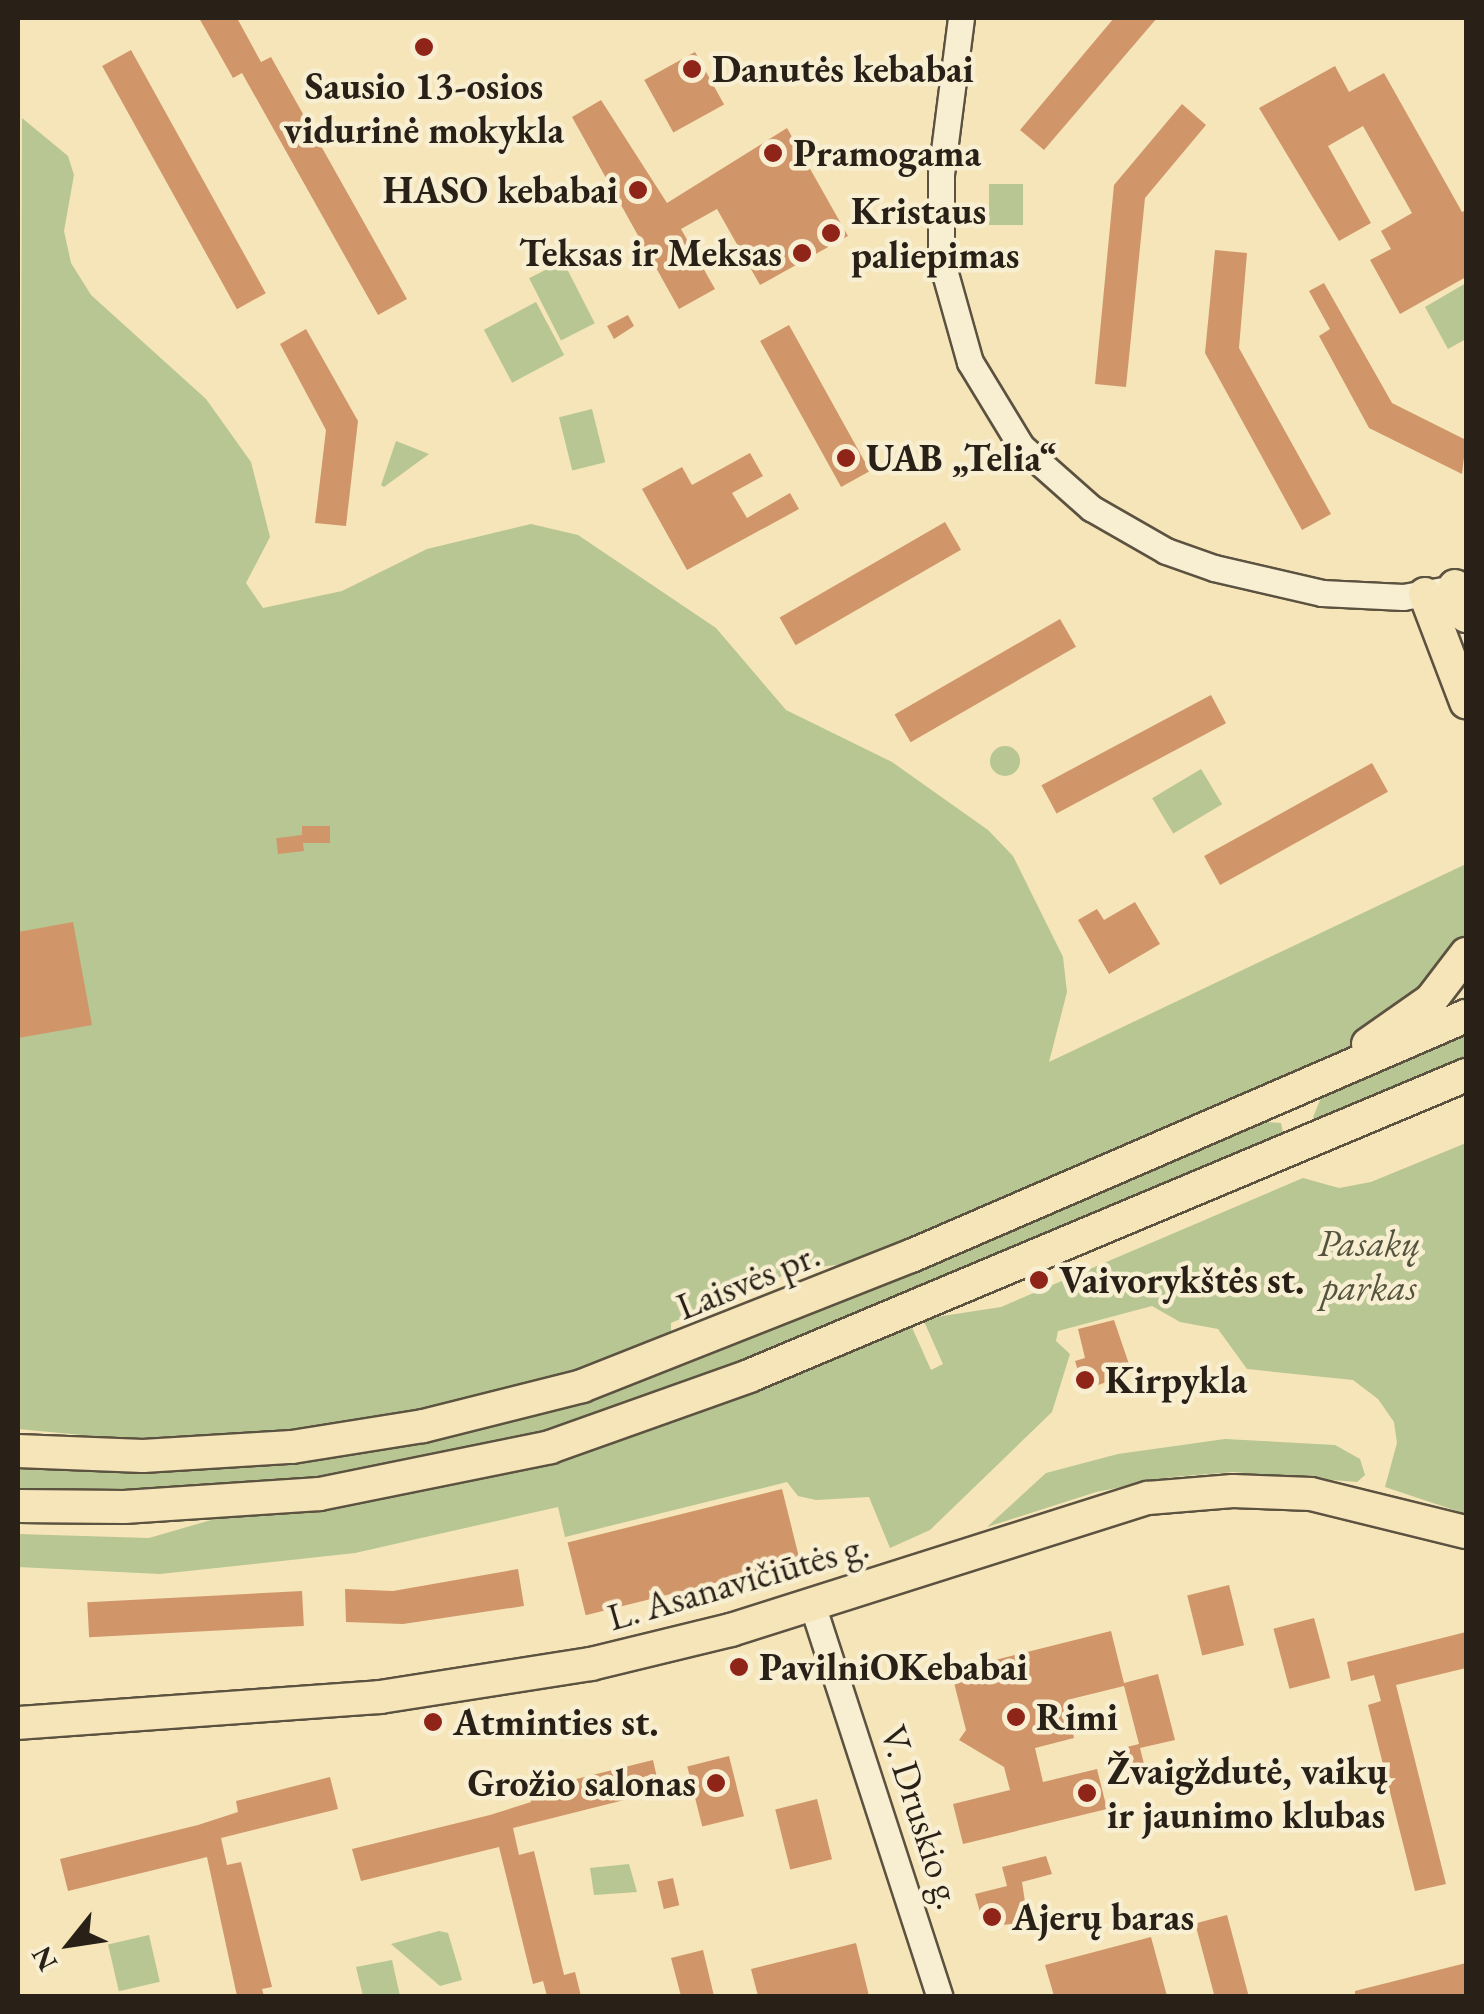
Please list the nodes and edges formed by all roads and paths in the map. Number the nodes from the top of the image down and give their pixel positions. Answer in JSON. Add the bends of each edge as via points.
{"nodes":[{"id":1,"x":961,"y":18,"type":"edge"},
{"id":2,"x":1453,"y":595,"type":"edge"},
{"id":3,"x":1466,"y":702,"type":"edge"},
{"id":4,"x":1466,"y":954,"type":"edge"},
{"id":5,"x":1466,"y":1016,"type":"edge"},
{"id":6,"x":1466,"y":1075,"type":"edge"},
{"id":7,"x":1262,"y":1107,"type":"junction"},
{"id":8,"x":18,"y":1451,"type":"edge"},
{"id":9,"x":18,"y":1506,"type":"edge"},
{"id":10,"x":1466,"y":1532,"type":"edge"},
{"id":11,"x":812,"y":1604,"type":"junction"},
{"id":12,"x":18,"y":1723,"type":"edge"},
{"id":13,"x":939,"y":1996,"type":"edge"}],
"edges":[{"from":1,"to":2,"type":"street","via":[[941,174],[941,259],[970,362],[1021,446],[1091,508],[1166,551],[1264,583],[1370,596]]},
{"from":2,"to":3,"type":"main road"},
{"from":4,"to":7,"type":"main road","via":[[1431,1000],[1402,1024]]},
{"from":5,"to":7,"type":"main road","name":"Laisvės pr."},
{"from":6,"to":9,"type":"main road","via":[[749,1376],[550,1447],[320,1494],[124,1507]]},
{"from":7,"to":8,"type":"main road","name":"Laisvės pr.","via":[[640,1366],[511,1406],[292,1448],[143,1456]]},
{"from":10,"to":11,"type":"main road","name":"L. Asanavičiūtės g.","via":[[1311,1494],[1191,1493],[1087,1513]]},
{"from":11,"to":12,"type":"main road","name":"L. Asanavičiūtės g.","via":[[670,1646],[442,1690]]},
{"from":11,"to":13,"type":"street","name":"V. Druskio g."}]}
